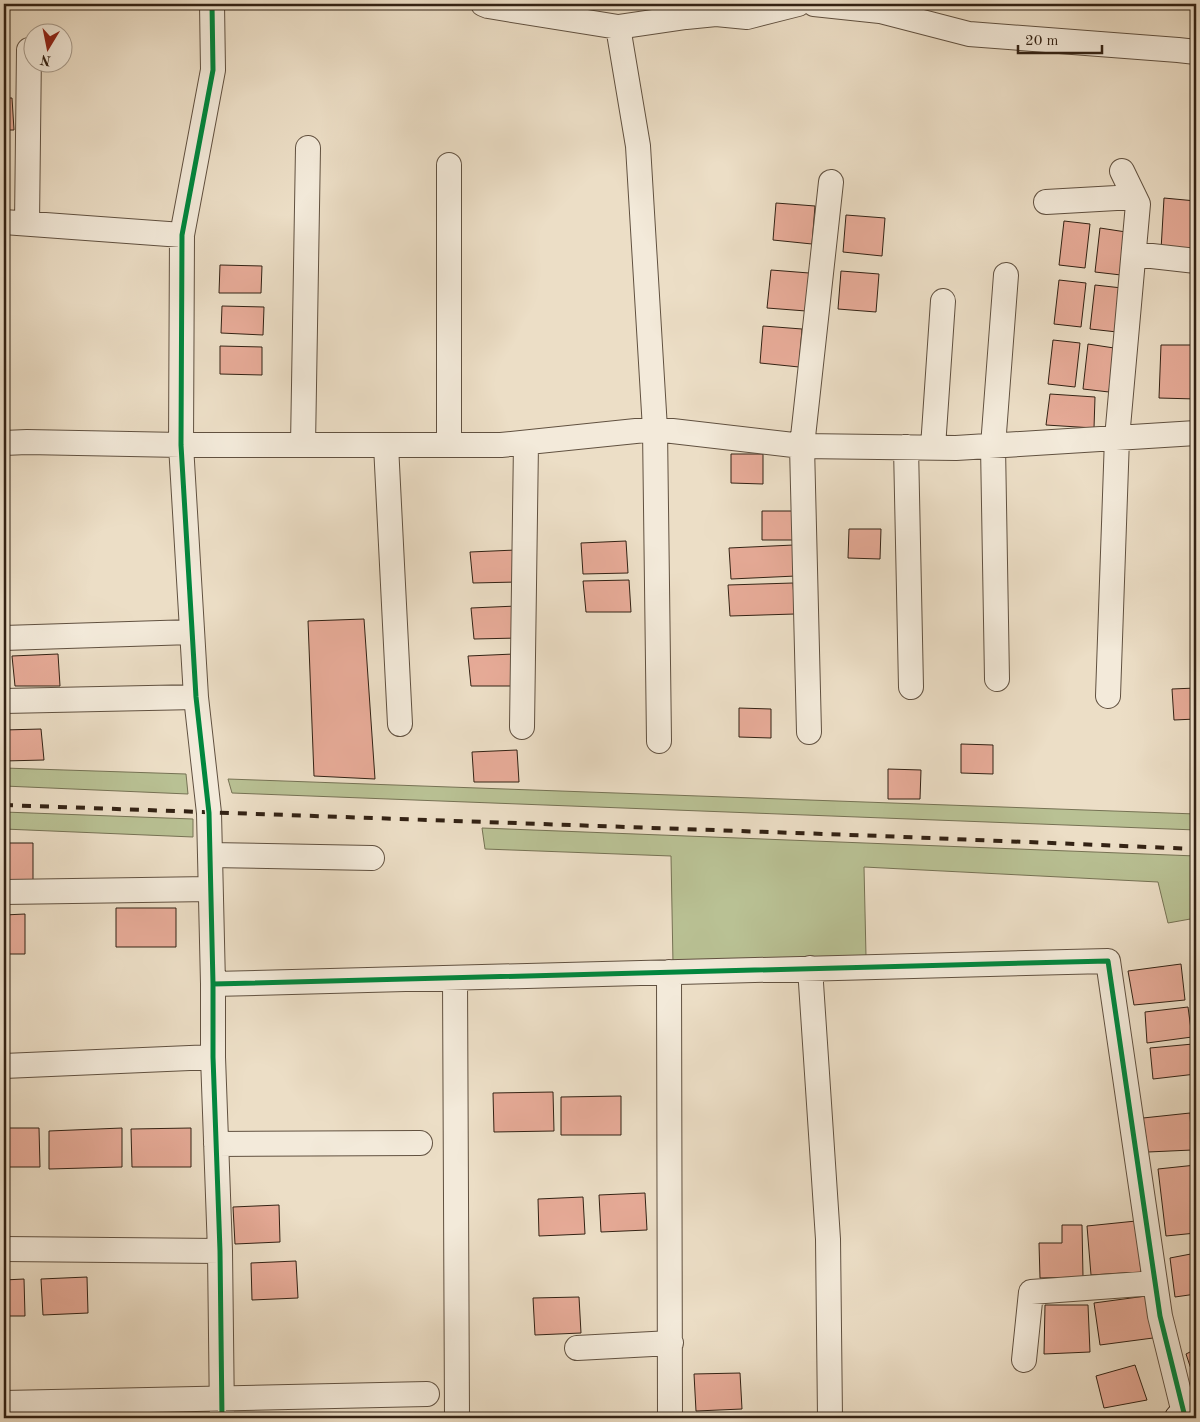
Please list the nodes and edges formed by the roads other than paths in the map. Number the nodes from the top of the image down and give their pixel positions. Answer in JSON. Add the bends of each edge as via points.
{"nodes":[{"id":1,"x":212,"y":4,"type":"edge"},
{"id":2,"x":483,"y":4,"type":"edge"},
{"id":3,"x":798,"y":4,"type":"edge"},
{"id":4,"x":814,"y":4,"type":"edge"},
{"id":5,"x":731,"y":10,"type":"edge"},
{"id":6,"x":618,"y":27,"type":"junction"},
{"id":7,"x":1196,"y":52,"type":"edge"},
{"id":8,"x":29,"y":72,"type":"edge"},
{"id":9,"x":308,"y":148,"type":"dead end"},
{"id":10,"x":449,"y":165,"type":"dead end"},
{"id":11,"x":1122,"y":171,"type":"dead end"},
{"id":12,"x":831,"y":182,"type":"dead end"},
{"id":13,"x":1134,"y":197,"type":"junction"},
{"id":14,"x":1046,"y":202,"type":"dead end"},
{"id":15,"x":4,"y":222,"type":"edge"},
{"id":16,"x":28,"y":223,"type":"junction"},
{"id":17,"x":182,"y":235,"type":"junction"},
{"id":18,"x":1134,"y":254,"type":"junction"},
{"id":19,"x":1196,"y":262,"type":"edge"},
{"id":20,"x":1006,"y":275,"type":"dead end"},
{"id":21,"x":943,"y":301,"type":"dead end"},
{"id":22,"x":655,"y":429,"type":"junction"},
{"id":23,"x":1196,"y":433,"type":"edge"},
{"id":24,"x":1117,"y":438,"type":"junction"},
{"id":25,"x":4,"y":443,"type":"edge"},
{"id":26,"x":526,"y":443,"type":"junction"},
{"id":27,"x":181,"y":445,"type":"junction"},
{"id":28,"x":303,"y":445,"type":"junction"},
{"id":29,"x":386,"y":445,"type":"junction"},
{"id":30,"x":449,"y":445,"type":"junction"},
{"id":31,"x":802,"y":446,"type":"junction"},
{"id":32,"x":993,"y":446,"type":"junction"},
{"id":33,"x":906,"y":447,"type":"junction"},
{"id":34,"x":933,"y":447,"type":"junction"},
{"id":35,"x":192,"y":632,"type":"junction"},
{"id":36,"x":4,"y":638,"type":"edge"},
{"id":37,"x":997,"y":679,"type":"dead end"},
{"id":38,"x":912,"y":687,"type":"dead end"},
{"id":39,"x":1108,"y":696,"type":"dead end"},
{"id":40,"x":196,"y":697,"type":"junction"},
{"id":41,"x":4,"y":701,"type":"edge"},
{"id":42,"x":400,"y":724,"type":"dead end"},
{"id":43,"x":522,"y":727,"type":"dead end"},
{"id":44,"x":810,"y":732,"type":"dead end"},
{"id":45,"x":658,"y":741,"type":"dead end"},
{"id":46,"x":210,"y":855,"type":"junction"},
{"id":47,"x":372,"y":858,"type":"dead end"},
{"id":48,"x":210,"y":889,"type":"junction"},
{"id":49,"x":4,"y":892,"type":"edge"},
{"id":50,"x":810,"y":968,"type":"junction"},
{"id":51,"x":669,"y":972,"type":"junction"},
{"id":52,"x":455,"y":978,"type":"junction"},
{"id":53,"x":213,"y":984,"type":"junction"},
{"id":54,"x":213,"y":1057,"type":"junction"},
{"id":55,"x":4,"y":1066,"type":"edge"},
{"id":56,"x":420,"y":1143,"type":"dead end"},
{"id":57,"x":216,"y":1144,"type":"junction"},
{"id":58,"x":4,"y":1249,"type":"edge"},
{"id":59,"x":220,"y":1251,"type":"junction"},
{"id":60,"x":1155,"y":1283,"type":"junction"},
{"id":61,"x":671,"y":1344,"type":"junction"},
{"id":62,"x":577,"y":1348,"type":"dead end"},
{"id":63,"x":1024,"y":1360,"type":"dead end"},
{"id":64,"x":427,"y":1394,"type":"dead end"},
{"id":65,"x":4,"y":1403,"type":"edge"},
{"id":66,"x":222,"y":1408,"type":"edge"},
{"id":67,"x":1187,"y":1413,"type":"edge"},
{"id":68,"x":457,"y":1418,"type":"edge"},
{"id":69,"x":670,"y":1418,"type":"edge"},
{"id":70,"x":830,"y":1418,"type":"edge"}],
"edges":[{"from":1,"to":17,"type":"street","via":[[213,70]]},
{"from":2,"to":6,"type":"street"},
{"from":3,"to":5,"type":"street","via":[[747,17]]},
{"from":4,"to":7,"type":"street","via":[[880,11],[969,34]]},
{"from":5,"to":6,"type":"street"},
{"from":6,"to":22,"type":"street","via":[[638,146]]},
{"from":8,"to":16,"type":"street"},
{"from":9,"to":28,"type":"street"},
{"from":10,"to":30,"type":"street"},
{"from":11,"to":13,"type":"street"},
{"from":12,"to":31,"type":"street"},
{"from":13,"to":14,"type":"street"},
{"from":13,"to":18,"type":"street","via":[[1138,204]]},
{"from":15,"to":16,"type":"street"},
{"from":16,"to":17,"type":"street"},
{"from":17,"to":27,"type":"street"},
{"from":18,"to":19,"type":"street"},
{"from":18,"to":24,"type":"street"},
{"from":20,"to":32,"type":"street"},
{"from":21,"to":34,"type":"street"},
{"from":22,"to":26,"type":"street"},
{"from":22,"to":31,"type":"street"},
{"from":22,"to":45,"type":"street"},
{"from":23,"to":24,"type":"street"},
{"from":24,"to":32,"type":"street"},
{"from":24,"to":39,"type":"street"},
{"from":25,"to":27,"type":"street"},
{"from":26,"to":30,"type":"street"},
{"from":26,"to":43,"type":"street"},
{"from":27,"to":28,"type":"street"},
{"from":27,"to":35,"type":"street"},
{"from":28,"to":29,"type":"street"},
{"from":29,"to":30,"type":"street"},
{"from":29,"to":42,"type":"street"},
{"from":31,"to":33,"type":"street"},
{"from":31,"to":44,"type":"street"},
{"from":32,"to":34,"type":"street"},
{"from":32,"to":37,"type":"street"},
{"from":33,"to":34,"type":"street"},
{"from":33,"to":38,"type":"street"},
{"from":35,"to":36,"type":"street"},
{"from":35,"to":40,"type":"street"},
{"from":40,"to":41,"type":"street"},
{"from":40,"to":46,"type":"street","via":[[209,813]]},
{"from":46,"to":47,"type":"street"},
{"from":46,"to":48,"type":"street"},
{"from":48,"to":49,"type":"street"},
{"from":48,"to":53,"type":"street"},
{"from":50,"to":51,"type":"street"},
{"from":50,"to":60,"type":"street","via":[[1108,961]]},
{"from":50,"to":70,"type":"street","via":[[828,1239]]},
{"from":51,"to":52,"type":"street"},
{"from":51,"to":61,"type":"street"},
{"from":52,"to":53,"type":"street"},
{"from":52,"to":68,"type":"street"},
{"from":53,"to":54,"type":"street"},
{"from":54,"to":55,"type":"street"},
{"from":54,"to":57,"type":"street"},
{"from":56,"to":57,"type":"street"},
{"from":57,"to":59,"type":"street"},
{"from":58,"to":59,"type":"street"},
{"from":59,"to":66,"type":"street"},
{"from":60,"to":63,"type":"street","via":[[1031,1292]]},
{"from":60,"to":67,"type":"street","via":[[1160,1316]]},
{"from":61,"to":62,"type":"street"},
{"from":61,"to":69,"type":"street"},
{"from":64,"to":66,"type":"street"},
{"from":65,"to":66,"type":"street"}]}
